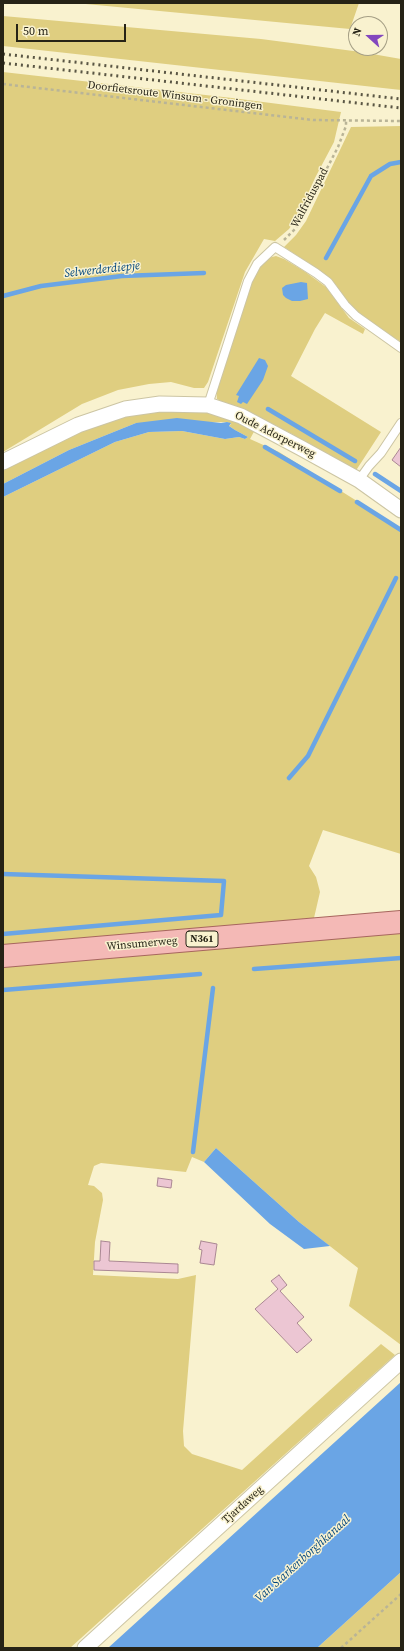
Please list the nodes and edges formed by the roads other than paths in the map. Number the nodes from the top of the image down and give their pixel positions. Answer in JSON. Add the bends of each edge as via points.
{"nodes":[{"id":1,"x":401,"y":348,"type":"edge"},
{"id":2,"x":208,"y":406,"type":"junction"},
{"id":3,"x":401,"y":423,"type":"edge"},
{"id":4,"x":3,"y":462,"type":"edge"},
{"id":5,"x":359,"y":480,"type":"junction"},
{"id":6,"x":401,"y":510,"type":"edge"},
{"id":7,"x":401,"y":922,"type":"edge"},
{"id":8,"x":3,"y":956,"type":"edge"},
{"id":9,"x":401,"y":1361,"type":"edge"},
{"id":10,"x":85,"y":1648,"type":"edge"}],
"edges":[{"from":1,"to":2,"type":"lane","via":[[356,316],[328,282],[275,247],[257,264],[248,281]]},
{"from":2,"to":4,"type":"street","name":"Oude Adorperweg","via":[[160,404],[125,409],[78,426]]},
{"from":2,"to":5,"type":"street","name":"Oude Adorperweg","via":[[241,416]]},
{"from":3,"to":5,"type":"lane"},
{"from":5,"to":6,"type":"street","name":"Oude Adorperweg"},
{"from":7,"to":8,"type":"main road","name":"Winsumerweg","number":"N361"},
{"from":9,"to":10,"type":"street","name":"Tjardaweg"}]}
